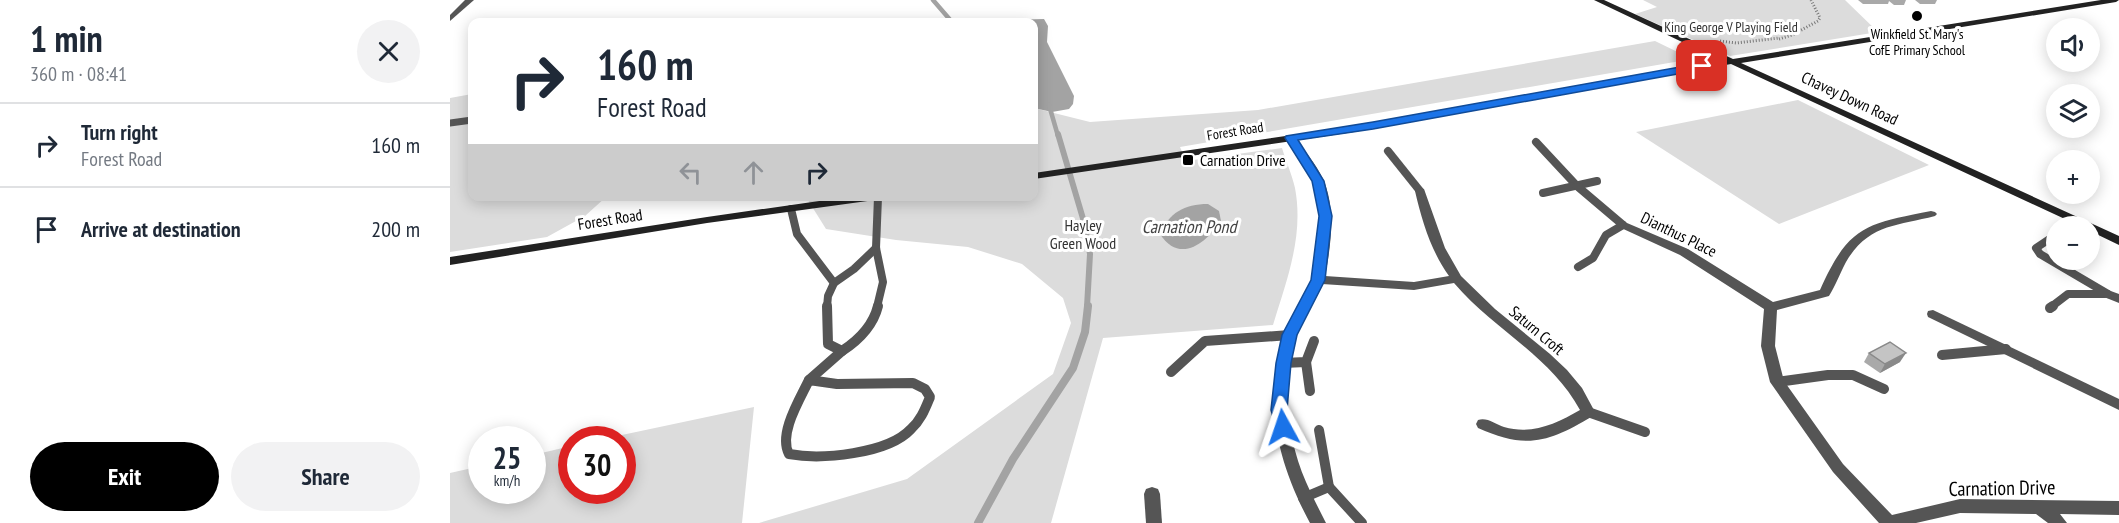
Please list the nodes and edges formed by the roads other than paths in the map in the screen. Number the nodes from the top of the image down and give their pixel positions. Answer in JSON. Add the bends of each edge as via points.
{"nodes":[{"id":1,"x":470,"y":0,"type":"edge"},
{"id":2,"x":2116,"y":0,"type":"edge"},
{"id":3,"x":1605,"y":1,"type":"edge"},
{"id":4,"x":450,"y":19,"type":"edge"},
{"id":5,"x":1732,"y":61,"type":"junction"},
{"id":6,"x":468,"y":121,"type":"edge"},
{"id":7,"x":450,"y":123,"type":"edge"},
{"id":8,"x":1290,"y":138,"type":"junction"},
{"id":9,"x":1536,"y":142,"type":"dead end"},
{"id":10,"x":1388,"y":151,"type":"dead end"},
{"id":11,"x":1038,"y":175,"type":"edge"},
{"id":12,"x":1597,"y":181,"type":"dead end"},
{"id":13,"x":1577,"y":186,"type":"junction"},
{"id":14,"x":1420,"y":191,"type":"joint"},
{"id":15,"x":1543,"y":193,"type":"dead end"},
{"id":16,"x":850,"y":201,"type":"edge"},
{"id":17,"x":880,"y":201,"type":"edge"},
{"id":18,"x":791,"y":209,"type":"junction"},
{"id":19,"x":1931,"y":214,"type":"dead end"},
{"id":20,"x":2065,"y":216,"type":"edge"},
{"id":21,"x":1623,"y":225,"type":"junction"},
{"id":22,"x":2100,"y":232,"type":"edge"},
{"id":23,"x":2046,"y":241,"type":"edge"},
{"id":24,"x":2119,"y":241,"type":"edge"},
{"id":25,"x":876,"y":248,"type":"junction"},
{"id":26,"x":2046,"y":257,"type":"edge"},
{"id":27,"x":450,"y":261,"type":"edge"},
{"id":28,"x":1578,"y":267,"type":"dead end"},
{"id":29,"x":2068,"y":270,"type":"edge"},
{"id":30,"x":1456,"y":279,"type":"junction"},
{"id":31,"x":1318,"y":280,"type":"junction"},
{"id":32,"x":834,"y":284,"type":"junction"},
{"id":33,"x":2113,"y":296,"type":"edge"},
{"id":34,"x":1771,"y":307,"type":"junction"},
{"id":35,"x":2050,"y":308,"type":"dead end"},
{"id":36,"x":1933,"y":314,"type":"dead end"},
{"id":37,"x":1290,"y":335,"type":"junction"},
{"id":38,"x":1314,"y":341,"type":"dead end"},
{"id":39,"x":2006,"y":349,"type":"junction"},
{"id":40,"x":842,"y":351,"type":"junction"},
{"id":41,"x":1942,"y":355,"type":"dead end"},
{"id":42,"x":1306,"y":362,"type":"junction"},
{"id":43,"x":1283,"y":363,"type":"junction"},
{"id":44,"x":1172,"y":372,"type":"dead end"},
{"id":45,"x":809,"y":380,"type":"junction"},
{"id":46,"x":1778,"y":382,"type":"junction"},
{"id":47,"x":1884,"y":389,"type":"dead end"},
{"id":48,"x":1310,"y":391,"type":"dead end"},
{"id":49,"x":2119,"y":405,"type":"edge"},
{"id":50,"x":1588,"y":412,"type":"junction"},
{"id":51,"x":1483,"y":424,"type":"dead end"},
{"id":52,"x":1319,"y":430,"type":"dead end"},
{"id":53,"x":1646,"y":432,"type":"dead end"},
{"id":54,"x":1329,"y":488,"type":"junction"},
{"id":55,"x":1152,"y":494,"type":"dead end"},
{"id":56,"x":1303,"y":498,"type":"junction"},
{"id":57,"x":2041,"y":508,"type":"junction"},
{"id":58,"x":2119,"y":508,"type":"edge"},
{"id":59,"x":1154,"y":523,"type":"edge"},
{"id":60,"x":1318,"y":523,"type":"edge"},
{"id":61,"x":1362,"y":523,"type":"edge"},
{"id":62,"x":1888,"y":523,"type":"edge"},
{"id":63,"x":2059,"y":523,"type":"edge"}],
"edges":[{"from":1,"to":4,"type":"street"},
{"from":2,"to":5,"type":"main road","name":"Forest Road"},
{"from":3,"to":5,"type":"main road","name":"Chavey Down Road"},
{"from":5,"to":8,"type":"main road","name":"Forest Road"},
{"from":5,"to":20,"type":"main road","name":"Chavey Down Road"},
{"from":6,"to":7,"type":"lane"},
{"from":8,"to":11,"type":"main road","name":"Forest Road"},
{"from":8,"to":31,"type":"street","via":[[1318,181],[1326,216]]},
{"from":9,"to":13,"type":"lane"},
{"from":10,"to":14,"type":"lane"},
{"from":12,"to":13,"type":"lane"},
{"from":13,"to":15,"type":"lane"},
{"from":13,"to":21,"type":"street","name":"Dianthus Place"},
{"from":14,"to":30,"type":"street","name":"Saturn Croft","via":[[1428,225]]},
{"from":16,"to":18,"type":"main road","name":"Forest Road"},
{"from":17,"to":25,"type":"lane"},
{"from":18,"to":27,"type":"main road","name":"Forest Road"},
{"from":18,"to":32,"type":"lane","via":[[797,234]]},
{"from":19,"to":34,"type":"street","via":[[1864,232],[1837,265],[1825,293]]},
{"from":21,"to":28,"type":"lane","via":[[1606,234],[1593,258]]},
{"from":21,"to":34,"type":"street","name":"Dianthus Place","via":[[1684,252]]},
{"from":22,"to":24,"type":"main road","name":"Chavey Down Road"},
{"from":23,"to":26,"type":"lane","via":[[2036,248]]},
{"from":25,"to":32,"type":"lane"},
{"from":25,"to":40,"type":"lane","via":[[883,282],[875,317],[858,341]]},
{"from":29,"to":33,"type":"lane"},
{"from":30,"to":31,"type":"street","via":[[1414,286]]},
{"from":30,"to":50,"type":"street","name":"Saturn Croft","via":[[1502,323],[1554,363],[1580,392]]},
{"from":31,"to":37,"type":"street"},
{"from":32,"to":40,"type":"lane","via":[[828,296],[828,344]]},
{"from":33,"to":35,"type":"lane","via":[[2068,294]]},
{"from":34,"to":46,"type":"street","via":[[1768,346]]},
{"from":36,"to":39,"type":"street"},
{"from":37,"to":43,"type":"street"},
{"from":37,"to":44,"type":"lane","via":[[1205,342]]},
{"from":38,"to":42,"type":"lane"},
{"from":39,"to":41,"type":"lane"},
{"from":39,"to":49,"type":"street"},
{"from":40,"to":45,"type":"lane"},
{"from":42,"to":43,"type":"lane"},
{"from":42,"to":48,"type":"lane"},
{"from":43,"to":56,"type":"street","via":[[1279,410]]},
{"from":45,"to":45,"type":"lane","via":[[790,418],[785,437],[789,454],[873,450],[894,443],[912,430],[927,410],[930,397],[913,383],[837,384]]},
{"from":46,"to":47,"type":"lane","via":[[1853,375]]},
{"from":46,"to":62,"type":"street","via":[[1838,468]]},
{"from":50,"to":51,"type":"street","via":[[1554,432],[1537,436],[1509,435]]},
{"from":50,"to":53,"type":"lane"},
{"from":52,"to":54,"type":"lane"},
{"from":54,"to":56,"type":"lane"},
{"from":54,"to":61,"type":"lane"},
{"from":55,"to":59,"type":"street"},
{"from":56,"to":60,"type":"street"},
{"from":57,"to":58,"type":"street","name":"Carnation Drive"},
{"from":57,"to":62,"type":"street","name":"Carnation Drive","via":[[1960,506]]},
{"from":57,"to":63,"type":"street"}]}
